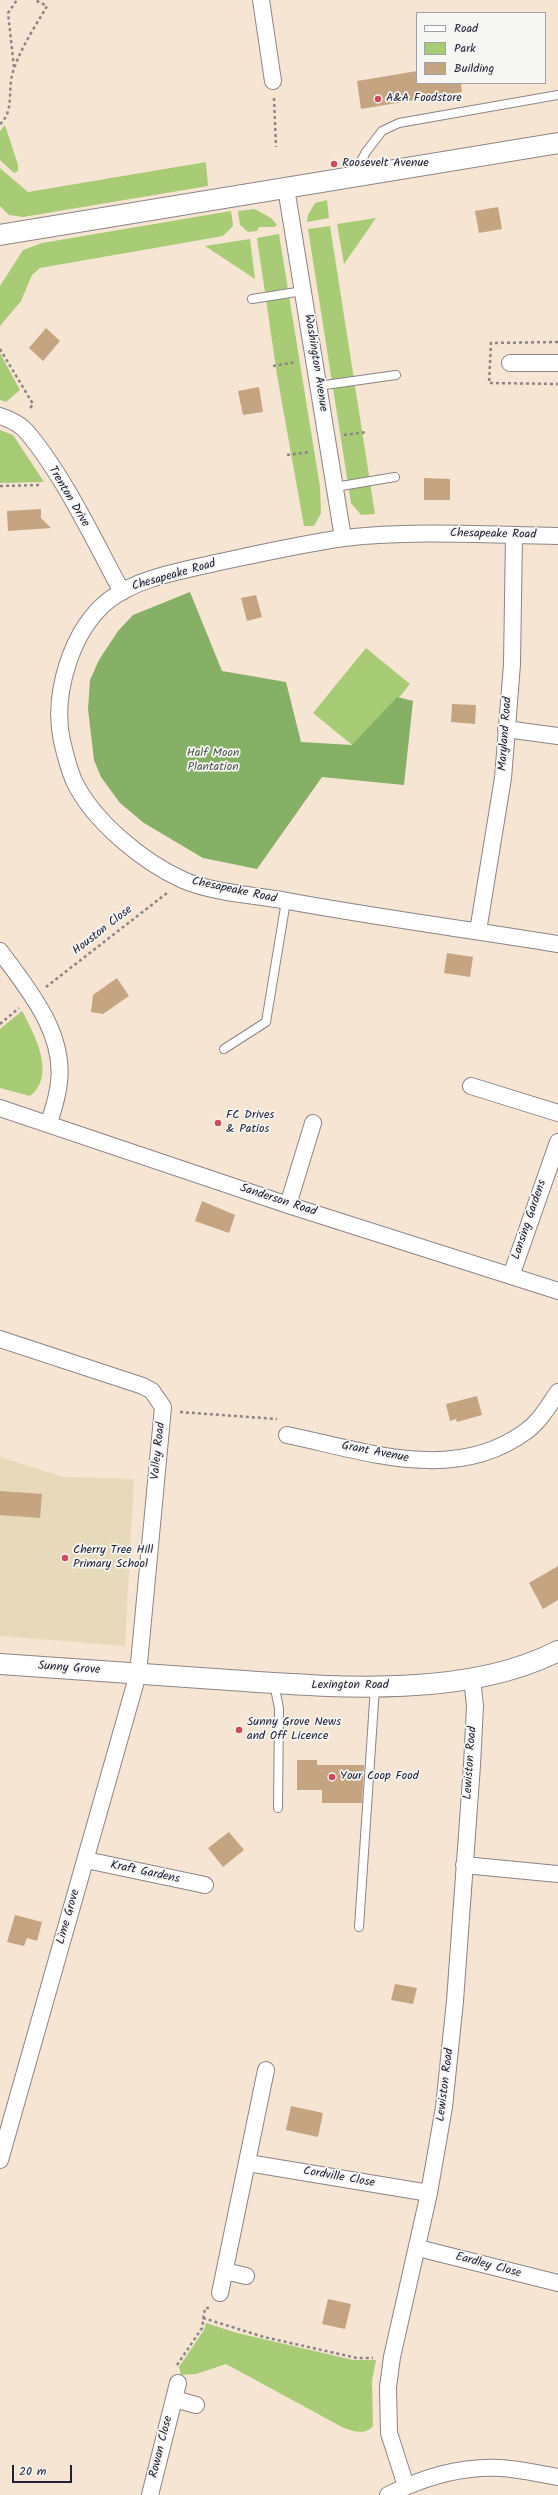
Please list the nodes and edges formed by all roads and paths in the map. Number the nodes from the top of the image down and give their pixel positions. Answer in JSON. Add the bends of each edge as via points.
{"nodes":[{"id":1,"x":17,"y":0,"type":"edge"},
{"id":2,"x":35,"y":0,"type":"edge"},
{"id":3,"x":261,"y":0,"type":"edge"},
{"id":4,"x":14,"y":67,"type":"junction"},
{"id":5,"x":273,"y":81,"type":"joint"},
{"id":6,"x":558,"y":95,"type":"edge"},
{"id":7,"x":0,"y":124,"type":"edge"},
{"id":8,"x":558,"y":142,"type":"edge"},
{"id":9,"x":276,"y":148,"type":"dead end"},
{"id":10,"x":353,"y":177,"type":"junction"},
{"id":11,"x":286,"y":188,"type":"junction"},
{"id":12,"x":0,"y":235,"type":"edge"},
{"id":13,"x":303,"y":291,"type":"junction"},
{"id":14,"x":252,"y":299,"type":"dead end"},
{"id":15,"x":0,"y":349,"type":"edge"},
{"id":16,"x":314,"y":359,"type":"junction"},
{"id":17,"x":510,"y":363,"type":"dead end"},
{"id":18,"x":558,"y":363,"type":"edge"},
{"id":19,"x":273,"y":366,"type":"dead end"},
{"id":20,"x":396,"y":375,"type":"dead end"},
{"id":21,"x":318,"y":386,"type":"junction"},
{"id":22,"x":0,"y":416,"type":"edge"},
{"id":23,"x":20,"y":426,"type":"junction"},
{"id":24,"x":367,"y":432,"type":"dead end"},
{"id":25,"x":328,"y":444,"type":"junction"},
{"id":26,"x":287,"y":455,"type":"dead end"},
{"id":27,"x":395,"y":477,"type":"dead end"},
{"id":28,"x":62,"y":484,"type":"junction"},
{"id":29,"x":0,"y":486,"type":"edge"},
{"id":30,"x":335,"y":487,"type":"junction"},
{"id":31,"x":514,"y":535,"type":"junction"},
{"id":32,"x":558,"y":536,"type":"edge"},
{"id":33,"x":343,"y":538,"type":"junction"},
{"id":34,"x":122,"y":592,"type":"junction"},
{"id":35,"x":506,"y":729,"type":"junction"},
{"id":36,"x":558,"y":736,"type":"edge"},
{"id":37,"x":183,"y":880,"type":"junction"},
{"id":38,"x":286,"y":901,"type":"junction"},
{"id":39,"x":478,"y":931,"type":"junction"},
{"id":40,"x":558,"y":944,"type":"edge"},
{"id":41,"x":0,"y":951,"type":"edge"},
{"id":42,"x":33,"y":997,"type":"junction"},
{"id":43,"x":0,"y":1024,"type":"edge"},
{"id":44,"x":224,"y":1049,"type":"dead end"},
{"id":45,"x":471,"y":1086,"type":"dead end"},
{"id":46,"x":0,"y":1108,"type":"edge"},
{"id":47,"x":558,"y":1114,"type":"edge"},
{"id":48,"x":49,"y":1123,"type":"junction"},
{"id":49,"x":312,"y":1123,"type":"dead end"},
{"id":50,"x":558,"y":1142,"type":"edge"},
{"id":51,"x":288,"y":1205,"type":"junction"},
{"id":52,"x":511,"y":1276,"type":"junction"},
{"id":53,"x":558,"y":1291,"type":"edge"},
{"id":54,"x":0,"y":1339,"type":"edge"},
{"id":55,"x":558,"y":1392,"type":"edge"},
{"id":56,"x":163,"y":1417,"type":"junction"},
{"id":57,"x":287,"y":1435,"type":"joint"},
{"id":58,"x":558,"y":1651,"type":"edge"},
{"id":59,"x":0,"y":1664,"type":"edge"},
{"id":60,"x":138,"y":1674,"type":"junction"},
{"id":61,"x":472,"y":1678,"type":"junction"},
{"id":62,"x":274,"y":1683,"type":"junction"},
{"id":63,"x":375,"y":1686,"type":"junction"},
{"id":64,"x":278,"y":1808,"type":"dead end"},
{"id":65,"x":86,"y":1860,"type":"junction"},
{"id":66,"x":464,"y":1865,"type":"junction"},
{"id":67,"x":558,"y":1874,"type":"edge"},
{"id":68,"x":205,"y":1885,"type":"dead end"},
{"id":69,"x":359,"y":1927,"type":"dead end"},
{"id":70,"x":266,"y":2070,"type":"dead end"},
{"id":71,"x":0,"y":2160,"type":"edge"},
{"id":72,"x":248,"y":2163,"type":"junction"},
{"id":73,"x":429,"y":2193,"type":"junction"},
{"id":74,"x":418,"y":2248,"type":"junction"},
{"id":75,"x":225,"y":2271,"type":"junction"},
{"id":76,"x":246,"y":2276,"type":"dead end"},
{"id":77,"x":558,"y":2283,"type":"edge"},
{"id":78,"x":220,"y":2293,"type":"joint"},
{"id":79,"x":203,"y":2318,"type":"junction"},
{"id":80,"x":392,"y":2357,"type":"junction"},
{"id":81,"x":178,"y":2383,"type":"joint"},
{"id":82,"x":174,"y":2399,"type":"junction"},
{"id":83,"x":196,"y":2405,"type":"dead end"},
{"id":84,"x":558,"y":2477,"type":"edge"},
{"id":85,"x":406,"y":2486,"type":"junction"},
{"id":86,"x":150,"y":2495,"type":"edge"},
{"id":87,"x":388,"y":2495,"type":"edge"}],
"edges":[{"from":1,"to":4,"type":"path","via":[[8,13]]},
{"from":2,"to":4,"type":"path","via":[[47,6]]},
{"from":3,"to":5,"type":"street"},
{"from":4,"to":7,"type":"path","via":[[10,81],[8,113]]},
{"from":5,"to":9,"type":"path"},
{"from":6,"to":10,"type":"lane","via":[[399,123],[382,131],[366,152]]},
{"from":8,"to":10,"type":"street"},
{"from":10,"to":11,"type":"street"},
{"from":11,"to":12,"type":"street"},
{"from":11,"to":13,"type":"street","name":"Washington Avenue"},
{"from":13,"to":14,"type":"lane"},
{"from":13,"to":16,"type":"street","name":"Washington Avenue"},
{"from":15,"to":23,"type":"path","via":[[33,404]]},
{"from":16,"to":19,"type":"path"},
{"from":16,"to":21,"type":"street","name":"Washington Avenue"},
{"from":17,"to":18,"type":"street"},
{"from":20,"to":21,"type":"lane"},
{"from":21,"to":25,"type":"street","name":"Washington Avenue"},
{"from":22,"to":23,"type":"street","name":"Trenton Drive"},
{"from":23,"to":28,"type":"street","name":"Trenton Drive","via":[[29,435]]},
{"from":24,"to":25,"type":"path"},
{"from":25,"to":26,"type":"path"},
{"from":25,"to":30,"type":"street","name":"Washington Avenue"},
{"from":27,"to":30,"type":"lane"},
{"from":28,"to":29,"type":"path"},
{"from":28,"to":34,"type":"street","name":"Trenton Drive"},
{"from":30,"to":33,"type":"street","name":"Washington Avenue"},
{"from":31,"to":32,"type":"street","name":"Chesapeake Road"},
{"from":31,"to":33,"type":"street","name":"Chesapeake Road","via":[[409,533]]},
{"from":31,"to":35,"type":"street","name":"Maryland Road","via":[[512,664]]},
{"from":33,"to":34,"type":"street","name":"Chesapeake Road","via":[[193,568]]},
{"from":34,"to":37,"type":"street","name":"Chesapeake Road","via":[[108,601],[92,617],[69,657],[62,696],[62,739],[73,779],[85,800],[103,822],[126,844]]},
{"from":35,"to":36,"type":"street"},
{"from":35,"to":39,"type":"street","name":"Maryland Road","via":[[503,778]]},
{"from":37,"to":38,"type":"street","name":"Chesapeake Road"},
{"from":37,"to":42,"type":"path","name":"Houston Close"},
{"from":38,"to":39,"type":"street","name":"Chesapeake Road"},
{"from":38,"to":44,"type":"lane","via":[[266,1022]]},
{"from":39,"to":40,"type":"street","name":"Chesapeake Road"},
{"from":41,"to":42,"type":"street"},
{"from":42,"to":43,"type":"path","name":"Houston Close"},
{"from":42,"to":48,"type":"street","via":[[50,1029],[59,1060],[59,1082]]},
{"from":45,"to":47,"type":"street"},
{"from":46,"to":48,"type":"street","name":"Sanderson Road"},
{"from":48,"to":51,"type":"street","name":"Sanderson Road"},
{"from":49,"to":51,"type":"street"},
{"from":50,"to":52,"type":"street","name":"Lansing Gardens"},
{"from":51,"to":52,"type":"street","name":"Sanderson Road"},
{"from":52,"to":53,"type":"street","name":"Sanderson Road"},
{"from":54,"to":56,"type":"street","name":"Valley Road","via":[[143,1386],[159,1399],[163,1407]]},
{"from":55,"to":57,"type":"street","name":"Grant Avenue","via":[[541,1418],[526,1432],[473,1457],[405,1460]]},
{"from":56,"to":57,"type":"path","via":[[176,1419],[177,1411],[279,1419],[290,1424]]},
{"from":56,"to":60,"type":"street","name":"Valley Road"},
{"from":58,"to":61,"type":"street","name":"Lexington Road","via":[[512,1668]]},
{"from":59,"to":60,"type":"street","name":"Sunny Grove"},
{"from":60,"to":62,"type":"street","name":"Lexington Road"},
{"from":60,"to":65,"type":"street","name":"Lime Grove"},
{"from":61,"to":63,"type":"street","name":"Lexington Road"},
{"from":61,"to":66,"type":"street","name":"Lewiston Road","via":[[475,1706]]},
{"from":62,"to":63,"type":"street","name":"Lexington Road"},
{"from":62,"to":64,"type":"lane","via":[[279,1708]]},
{"from":63,"to":69,"type":"lane"},
{"from":65,"to":68,"type":"street","name":"Kraft Gardens"},
{"from":65,"to":71,"type":"street","name":"Lime Grove"},
{"from":66,"to":67,"type":"street"},
{"from":66,"to":73,"type":"street","name":"Lewiston Road","via":[[446,2091]]},
{"from":70,"to":72,"type":"street"},
{"from":72,"to":73,"type":"street","name":"Cordville Close"},
{"from":72,"to":75,"type":"street"},
{"from":73,"to":74,"type":"street","name":"Lewiston Road"},
{"from":74,"to":77,"type":"street","name":"Eardley Close"},
{"from":74,"to":80,"type":"street","name":"Lewiston Road"},
{"from":75,"to":76,"type":"street"},
{"from":75,"to":78,"type":"street"},
{"from":78,"to":79,"type":"path","via":[[211,2308],[205,2308]]},
{"from":79,"to":80,"type":"path","via":[[241,2331],[357,2358]]},
{"from":79,"to":81,"type":"path","via":[[202,2328],[175,2368],[173,2379]]},
{"from":80,"to":85,"type":"street","name":"Lewiston Road","via":[[387,2400],[389,2433]]},
{"from":81,"to":82,"type":"street","name":"Rowan Close"},
{"from":82,"to":83,"type":"street","name":"Rowan Close"},
{"from":82,"to":86,"type":"street","name":"Rowan Close"},
{"from":84,"to":85,"type":"street","via":[[501,2468],[476,2468],[428,2477]]},
{"from":85,"to":87,"type":"street"}]}
